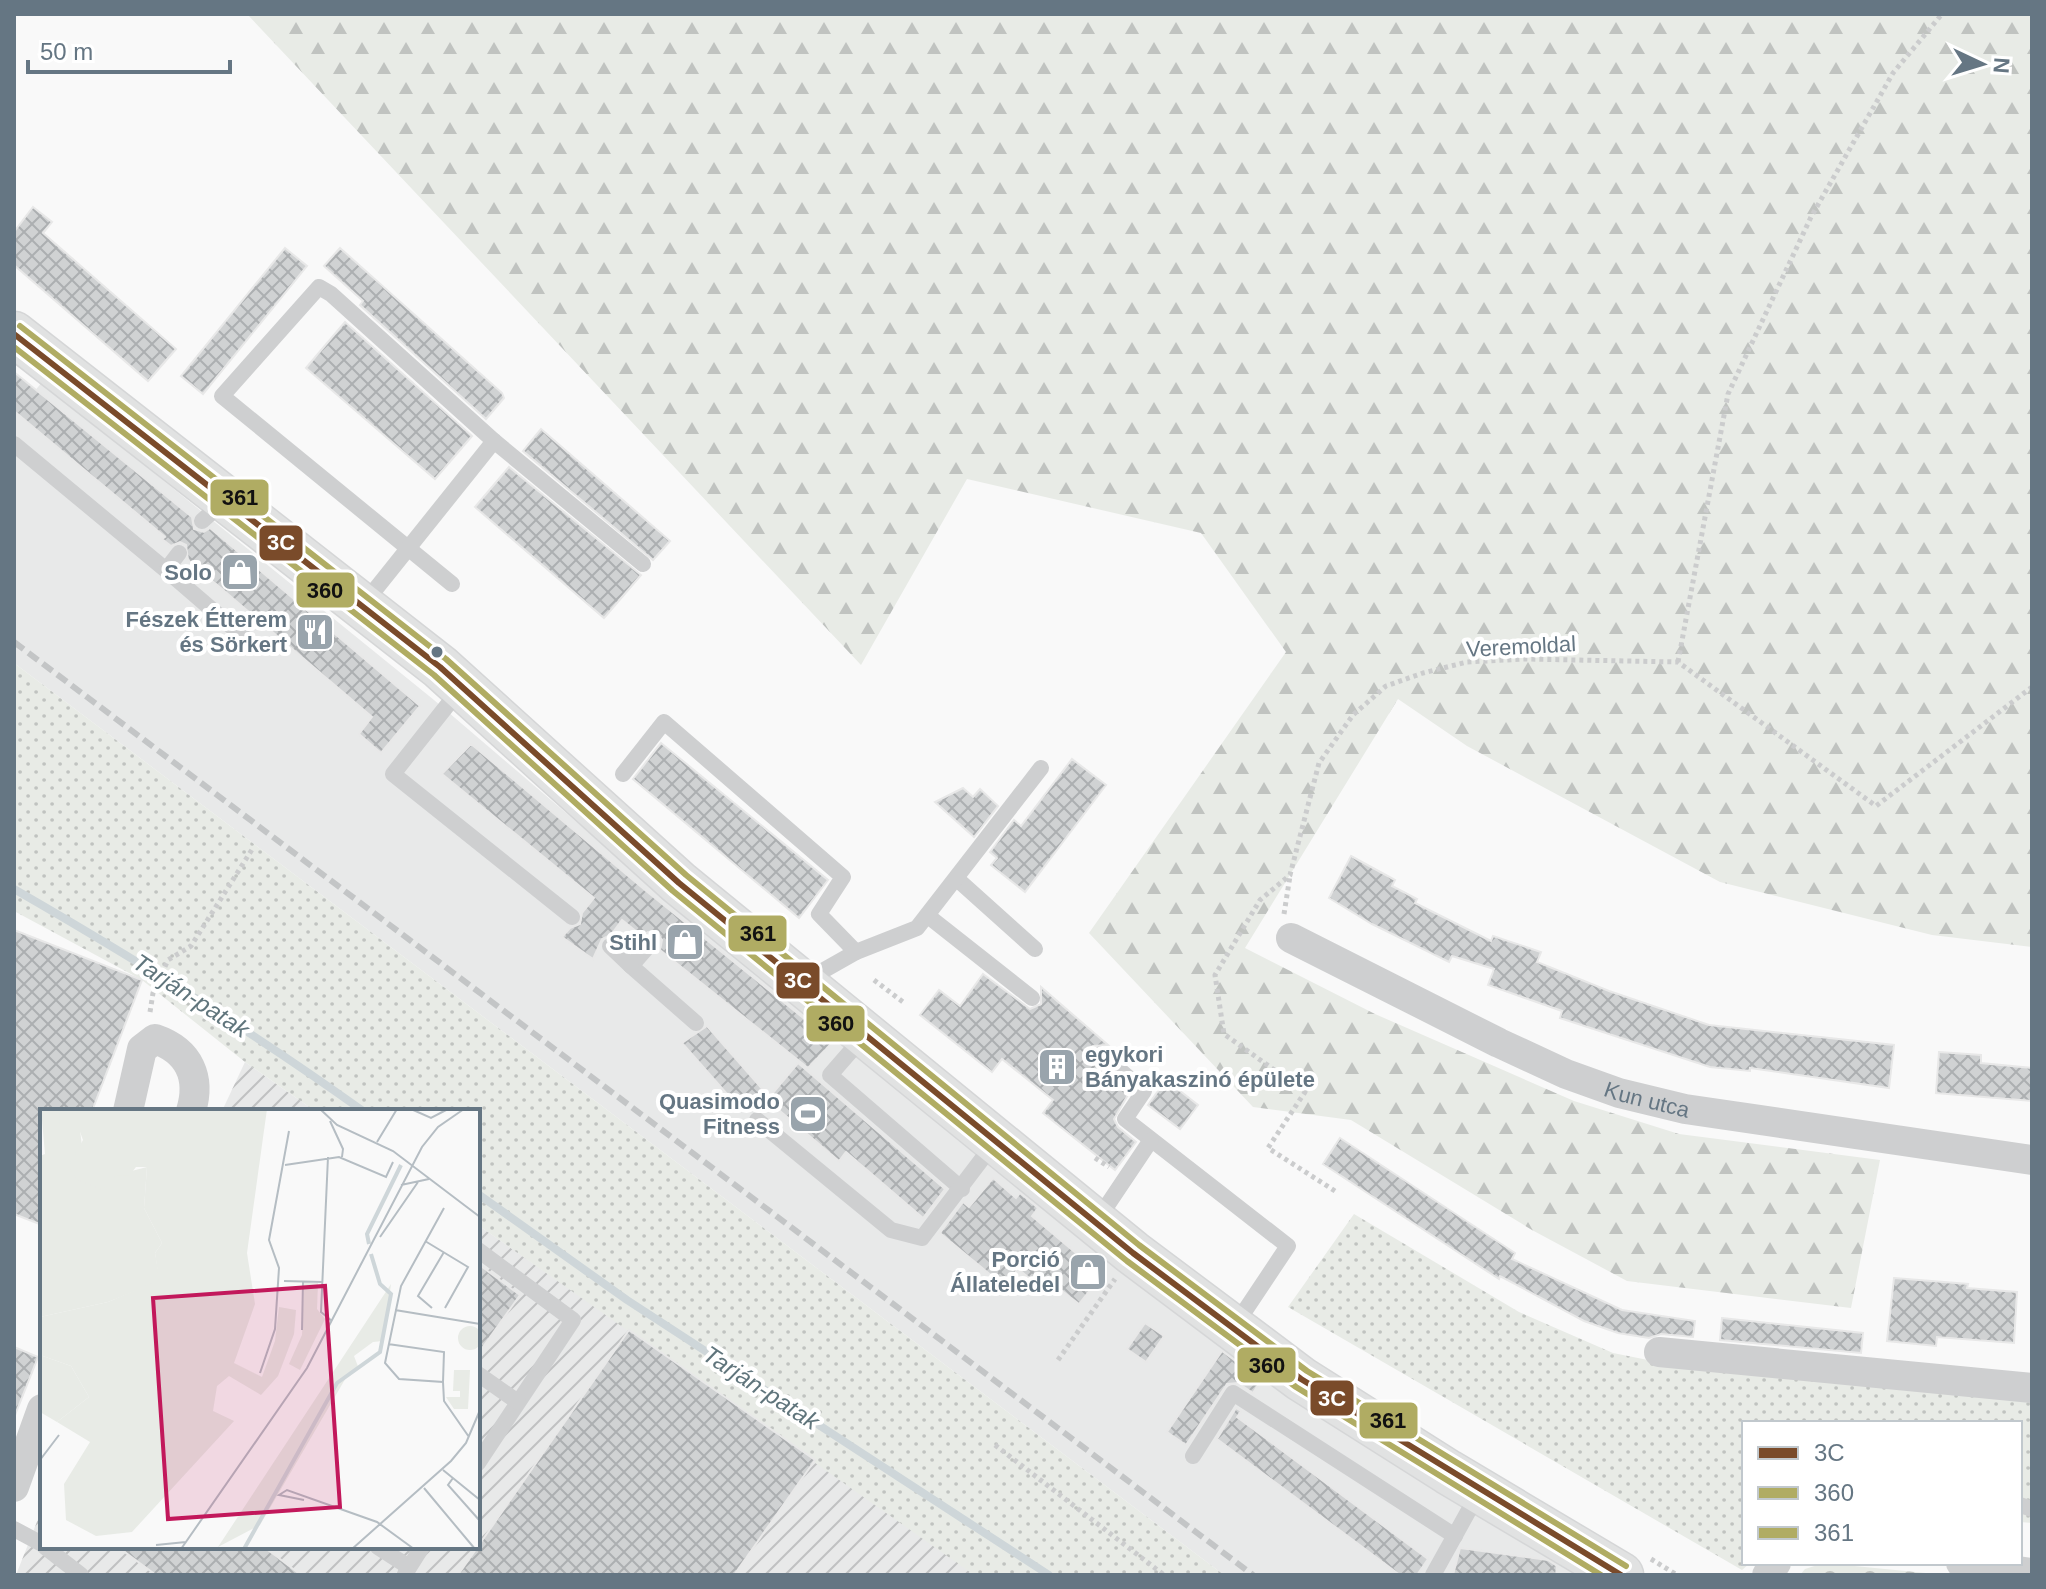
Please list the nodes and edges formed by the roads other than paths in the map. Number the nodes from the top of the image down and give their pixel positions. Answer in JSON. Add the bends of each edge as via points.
{"nodes":[{"id":1,"x":14,"y":334,"type":"edge"},
{"id":2,"x":494,"y":441,"type":"junction"},
{"id":3,"x":14,"y":444,"type":"edge"},
{"id":4,"x":405,"y":548,"type":"junction"},
{"id":5,"x":179,"y":553,"type":"dead end"},
{"id":6,"x":643,"y":564,"type":"dead end"},
{"id":7,"x":166,"y":570,"type":"junction"},
{"id":8,"x":452,"y":584,"type":"dead end"},
{"id":9,"x":362,"y":607,"type":"junction"},
{"id":10,"x":246,"y":639,"type":"dead end"},
{"id":11,"x":462,"y":687,"type":"junction"},
{"id":12,"x":1041,"y":768,"type":"dead end"},
{"id":13,"x":623,"y":774,"type":"dead end"},
{"id":14,"x":957,"y":879,"type":"junction"},
{"id":15,"x":928,"y":916,"type":"junction"},
{"id":16,"x":572,"y":917,"type":"dead end"},
{"id":17,"x":1291,"y":938,"type":"road end"},
{"id":18,"x":651,"y":943,"type":"dead end"},
{"id":19,"x":610,"y":946,"type":"dead end"},
{"id":20,"x":1035,"y":949,"type":"dead end"},
{"id":21,"x":856,"y":952,"type":"junction"},
{"id":22,"x":631,"y":966,"type":"junction"},
{"id":23,"x":802,"y":983,"type":"junction"},
{"id":24,"x":1032,"y":998,"type":"dead end"},
{"id":25,"x":696,"y":1023,"type":"dead end"},
{"id":26,"x":865,"y":1035,"type":"junction"},
{"id":27,"x":1101,"y":1054,"type":"dead end"},
{"id":28,"x":128,"y":1109,"type":"edge"},
{"id":29,"x":192,"y":1109,"type":"edge"},
{"id":30,"x":757,"y":1120,"type":"dead end"},
{"id":31,"x":1151,"y":1140,"type":"junction"},
{"id":32,"x":996,"y":1141,"type":"junction"},
{"id":33,"x":2032,"y":1160,"type":"edge"},
{"id":34,"x":962,"y":1189,"type":"junction"},
{"id":35,"x":1096,"y":1222,"type":"junction"},
{"id":36,"x":480,"y":1251,"type":"edge"},
{"id":37,"x":1233,"y":1329,"type":"junction"},
{"id":38,"x":1659,"y":1352,"type":"dead end"},
{"id":39,"x":480,"y":1375,"type":"edge"},
{"id":40,"x":2032,"y":1388,"type":"edge"},
{"id":41,"x":518,"y":1402,"type":"junction"},
{"id":42,"x":40,"y":1415,"type":"edge"},
{"id":43,"x":1193,"y":1456,"type":"dead end"},
{"id":44,"x":480,"y":1460,"type":"edge"},
{"id":45,"x":14,"y":1487,"type":"edge"},
{"id":46,"x":1480,"y":1491,"type":"junction"},
{"id":47,"x":14,"y":1529,"type":"edge"},
{"id":48,"x":1455,"y":1536,"type":"junction"},
{"id":49,"x":40,"y":1544,"type":"edge"},
{"id":50,"x":48,"y":1549,"type":"edge"},
{"id":51,"x":380,"y":1549,"type":"edge"},
{"id":52,"x":421,"y":1549,"type":"edge"},
{"id":53,"x":1975,"y":1565,"type":"edge"},
{"id":54,"x":406,"y":1571,"type":"edge"},
{"id":55,"x":2032,"y":1573,"type":"edge"},
{"id":56,"x":81,"y":1575,"type":"edge"},
{"id":57,"x":1433,"y":1575,"type":"edge"},
{"id":58,"x":1621,"y":1575,"type":"edge"}],
"edges":[{"from":1,"to":9,"type":"main road","via":[[214,511]]},
{"from":2,"to":4,"type":"lane"},
{"from":2,"to":4,"type":"lane","via":[[319,287],[222,396]]},
{"from":2,"to":6,"type":"lane"},
{"from":3,"to":7,"type":"lane"},
{"from":4,"to":8,"type":"lane"},
{"from":4,"to":9,"type":"lane"},
{"from":5,"to":7,"type":"lane"},
{"from":7,"to":10,"type":"lane"},
{"from":9,"to":11,"type":"main road"},
{"from":11,"to":16,"type":"lane","via":[[393,774]]},
{"from":11,"to":23,"type":"main road","via":[[682,903]]},
{"from":12,"to":14,"type":"lane"},
{"from":13,"to":21,"type":"lane","via":[[664,722],[843,877],[819,914]]},
{"from":14,"to":15,"type":"lane"},
{"from":14,"to":20,"type":"lane"},
{"from":15,"to":21,"type":"lane","via":[[917,928]]},
{"from":15,"to":24,"type":"lane"},
{"from":17,"to":33,"type":"street","name":"Kun utca","via":[[1526,1056],[1619,1093],[1685,1109]]},
{"from":18,"to":22,"type":"lane"},
{"from":19,"to":22,"type":"lane"},
{"from":21,"to":23,"type":"lane"},
{"from":22,"to":25,"type":"lane"},
{"from":23,"to":26,"type":"main road"},
{"from":26,"to":32,"type":"main road"},
{"from":26,"to":34,"type":"lane","via":[[830,1075]]},
{"from":27,"to":31,"type":"lane","via":[[1144,1091],[1125,1119]]},
{"from":28,"to":29,"type":"street","via":[[148,1041],[165,1042],[187,1062],[197,1088]]},
{"from":30,"to":34,"type":"lane","via":[[891,1230],[922,1238]]},
{"from":31,"to":35,"type":"lane"},
{"from":31,"to":37,"type":"lane","via":[[1288,1246]]},
{"from":32,"to":34,"type":"lane"},
{"from":32,"to":35,"type":"main road"},
{"from":35,"to":37,"type":"main road"},
{"from":36,"to":41,"type":"lane","via":[[573,1320]]},
{"from":37,"to":46,"type":"main road","via":[[1301,1379]]},
{"from":38,"to":40,"type":"street"},
{"from":39,"to":41,"type":"lane"},
{"from":41,"to":44,"type":"lane"},
{"from":42,"to":45,"type":"street"},
{"from":43,"to":48,"type":"lane","via":[[1233,1393]]},
{"from":46,"to":48,"type":"lane"},
{"from":46,"to":58,"type":"main road"},
{"from":47,"to":49,"type":"lane"},
{"from":48,"to":57,"type":"lane"},
{"from":50,"to":56,"type":"lane"},
{"from":51,"to":54,"type":"lane"},
{"from":52,"to":54,"type":"lane"},
{"from":53,"to":55,"type":"street"}]}
